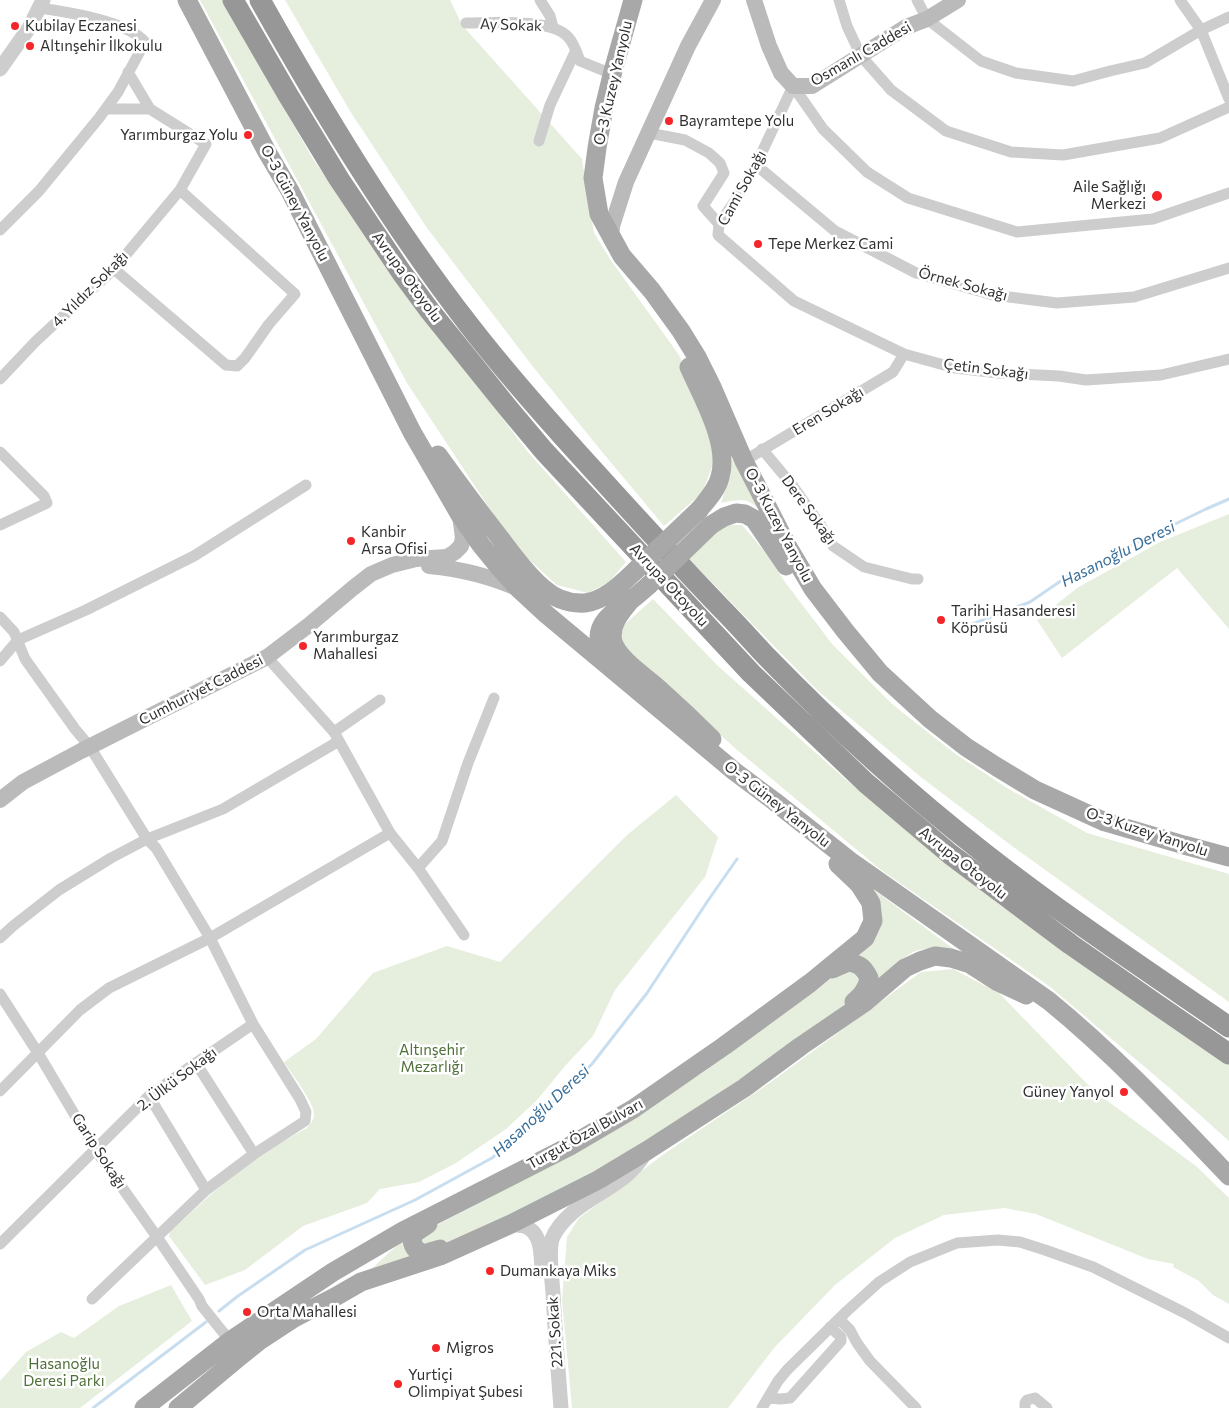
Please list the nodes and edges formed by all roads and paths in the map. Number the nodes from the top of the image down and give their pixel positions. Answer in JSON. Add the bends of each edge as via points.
{"nodes":[{"id":1,"x":187,"y":0,"type":"edge"},
{"id":2,"x":233,"y":0,"type":"edge"},
{"id":3,"x":260,"y":0,"type":"edge"},
{"id":4,"x":540,"y":0,"type":"edge"},
{"id":5,"x":633,"y":0,"type":"edge"},
{"id":6,"x":713,"y":0,"type":"edge"},
{"id":7,"x":754,"y":0,"type":"edge"},
{"id":8,"x":839,"y":0,"type":"edge"},
{"id":9,"x":917,"y":0,"type":"edge"},
{"id":10,"x":958,"y":0,"type":"edge"},
{"id":11,"x":1180,"y":0,"type":"edge"},
{"id":12,"x":41,"y":4,"type":"edge"},
{"id":13,"x":1229,"y":17,"type":"edge"},
{"id":14,"x":927,"y":19,"type":"junction"},
{"id":15,"x":466,"y":23,"type":"dead end"},
{"id":16,"x":553,"y":27,"type":"junction"},
{"id":17,"x":1201,"y":30,"type":"junction"},
{"id":18,"x":576,"y":50,"type":"junction"},
{"id":19,"x":861,"y":56,"type":"junction"},
{"id":20,"x":0,"y":69,"type":"edge"},
{"id":21,"x":128,"y":72,"type":"junction"},
{"id":22,"x":612,"y":74,"type":"junction"},
{"id":23,"x":793,"y":86,"type":"junction"},
{"id":24,"x":1229,"y":99,"type":"edge"},
{"id":25,"x":1229,"y":106,"type":"edge"},
{"id":26,"x":106,"y":109,"type":"junction"},
{"id":27,"x":150,"y":109,"type":"junction"},
{"id":28,"x":649,"y":133,"type":"junction"},
{"id":29,"x":539,"y":141,"type":"dead end"},
{"id":30,"x":756,"y":165,"type":"junction"},
{"id":31,"x":626,"y":182,"type":"junction"},
{"id":32,"x":180,"y":190,"type":"junction"},
{"id":33,"x":1229,"y":193,"type":"edge"},
{"id":34,"x":596,"y":200,"type":"junction"},
{"id":35,"x":0,"y":230,"type":"edge"},
{"id":36,"x":718,"y":230,"type":"junction"},
{"id":37,"x":611,"y":239,"type":"junction"},
{"id":38,"x":622,"y":256,"type":"junction"},
{"id":39,"x":1229,"y":268,"type":"edge"},
{"id":40,"x":114,"y":269,"type":"junction"},
{"id":41,"x":904,"y":354,"type":"junction"},
{"id":42,"x":1229,"y":359,"type":"edge"},
{"id":43,"x":0,"y":379,"type":"edge"},
{"id":44,"x":400,"y":407,"type":"junction"},
{"id":45,"x":762,"y":449,"type":"junction"},
{"id":46,"x":0,"y":452,"type":"edge"},
{"id":47,"x":744,"y":461,"type":"junction"},
{"id":48,"x":306,"y":485,"type":"dead end"},
{"id":49,"x":460,"y":516,"type":"junction"},
{"id":50,"x":0,"y":525,"type":"edge"},
{"id":51,"x":392,"y":565,"type":"junction"},
{"id":52,"x":918,"y":578,"type":"dead end"},
{"id":53,"x":519,"y":589,"type":"junction"},
{"id":54,"x":630,"y":601,"type":"junction"},
{"id":55,"x":0,"y":616,"type":"edge"},
{"id":56,"x":18,"y":640,"type":"junction"},
{"id":57,"x":267,"y":657,"type":"junction"},
{"id":58,"x":0,"y":661,"type":"edge"},
{"id":59,"x":880,"y":673,"type":"junction"},
{"id":60,"x":494,"y":698,"type":"dead end"},
{"id":61,"x":380,"y":700,"type":"dead end"},
{"id":62,"x":336,"y":736,"type":"junction"},
{"id":63,"x":90,"y":747,"type":"junction"},
{"id":64,"x":734,"y":771,"type":"junction"},
{"id":65,"x":0,"y":800,"type":"edge"},
{"id":66,"x":774,"y":801,"type":"junction"},
{"id":67,"x":390,"y":833,"type":"junction"},
{"id":68,"x":147,"y":839,"type":"junction"},
{"id":69,"x":1229,"y":858,"type":"edge"},
{"id":70,"x":418,"y":868,"type":"junction"},
{"id":71,"x":464,"y":935,"type":"dead end"},
{"id":72,"x":0,"y":938,"type":"edge"},
{"id":73,"x":210,"y":938,"type":"junction"},
{"id":74,"x":810,"y":983,"type":"junction"},
{"id":75,"x":0,"y":994,"type":"edge"},
{"id":76,"x":1049,"y":1001,"type":"junction"},
{"id":77,"x":252,"y":1024,"type":"junction"},
{"id":78,"x":1229,"y":1027,"type":"edge"},
{"id":79,"x":802,"y":1046,"type":"junction"},
{"id":80,"x":38,"y":1053,"type":"junction"},
{"id":81,"x":1229,"y":1054,"type":"edge"},
{"id":82,"x":196,"y":1063,"type":"junction"},
{"id":83,"x":1146,"y":1088,"type":"junction"},
{"id":84,"x":0,"y":1091,"type":"edge"},
{"id":85,"x":149,"y":1096,"type":"junction"},
{"id":86,"x":95,"y":1149,"type":"junction"},
{"id":87,"x":648,"y":1150,"type":"junction"},
{"id":88,"x":254,"y":1154,"type":"junction"},
{"id":89,"x":1229,"y":1164,"type":"edge"},
{"id":90,"x":1229,"y":1176,"type":"edge"},
{"id":91,"x":493,"y":1186,"type":"junction"},
{"id":92,"x":206,"y":1190,"type":"junction"},
{"id":93,"x":511,"y":1224,"type":"junction"},
{"id":94,"x":157,"y":1237,"type":"junction"},
{"id":95,"x":0,"y":1244,"type":"edge"},
{"id":96,"x":92,"y":1299,"type":"dead end"},
{"id":97,"x":835,"y":1323,"type":"junction"},
{"id":98,"x":1229,"y":1338,"type":"edge"},
{"id":99,"x":234,"y":1349,"type":"junction"},
{"id":100,"x":768,"y":1398,"type":"junction"},
{"id":101,"x":144,"y":1408,"type":"edge"},
{"id":102,"x":178,"y":1408,"type":"edge"},
{"id":103,"x":552,"y":1408,"type":"edge"},
{"id":104,"x":561,"y":1408,"type":"edge"},
{"id":105,"x":762,"y":1408,"type":"edge"},
{"id":106,"x":916,"y":1408,"type":"edge"},
{"id":107,"x":1025,"y":1408,"type":"edge"},
{"id":108,"x":1047,"y":1408,"type":"edge"}],
"edges":[{"from":1,"to":44,"type":"main road","name":"O-3 Güney Yanyolu","via":[[290,191]]},
{"from":2,"to":81,"type":"highway","name":"Avrupa Otoyolu","via":[[339,179],[430,311],[544,451],[751,673],[866,783],[950,854],[1049,929]]},
{"from":3,"to":78,"type":"highway","name":"Avrupa Otoyolu","via":[[332,124],[403,234],[469,325],[561,434],[697,583],[832,721],[941,818],[1060,910]]},
{"from":4,"to":16,"type":"street"},
{"from":5,"to":22,"type":"main road","name":"O-3 Kuzey Yanyolu"},
{"from":6,"to":28,"type":"main road","via":[[688,46]]},
{"from":7,"to":23,"type":"main road","name":"Osmanlı Caddesi","via":[[781,73]]},
{"from":8,"to":19,"type":"street"},
{"from":9,"to":14,"type":"street"},
{"from":10,"to":14,"type":"main road","name":"Osmanlı Caddesi"},
{"from":11,"to":17,"type":"street"},
{"from":12,"to":20,"type":"street","via":[[29,28]]},
{"from":12,"to":21,"type":"street","via":[[140,36],[145,42]]},
{"from":13,"to":17,"type":"street"},
{"from":14,"to":17,"type":"street","via":[[981,61],[1016,73],[1073,81],[1145,63]]},
{"from":14,"to":19,"type":"main road","name":"Osmanlı Caddesi","via":[[906,27]]},
{"from":15,"to":16,"type":"street","name":"Ay Sokak","via":[[523,23]]},
{"from":16,"to":18,"type":"street","name":"Ay Sokak","via":[[568,36]]},
{"from":17,"to":24,"type":"street"},
{"from":18,"to":22,"type":"street","name":"Ay Sokak","via":[[580,61]]},
{"from":18,"to":29,"type":"street","via":[[550,105]]},
{"from":19,"to":23,"type":"main road","name":"Osmanlı Caddesi","via":[[812,86]]},
{"from":19,"to":25,"type":"street","via":[[891,90],[946,131],[1011,152],[1063,155],[1160,138]]},
{"from":21,"to":26,"type":"street"},
{"from":21,"to":27,"type":"street"},
{"from":22,"to":34,"type":"main road","name":"O-3 Kuzey Yanyolu","via":[[593,178]]},
{"from":23,"to":30,"type":"street","name":"Cami Sokağı"},
{"from":23,"to":33,"type":"street","via":[[823,129],[867,172],[908,198],[1017,232],[1153,219]]},
{"from":26,"to":27,"type":"street"},
{"from":26,"to":35,"type":"street","via":[[39,190]]},
{"from":27,"to":32,"type":"street","name":"4. Yıldız Sokağı","via":[[206,144]]},
{"from":28,"to":31,"type":"main road"},
{"from":28,"to":36,"type":"street","name":"Çetin Sokağı","via":[[685,140],[720,163],[724,173],[703,206]]},
{"from":30,"to":36,"type":"street","name":"Cami Sokağı"},
{"from":30,"to":39,"type":"street","name":"Örnek Sokağı","via":[[835,230],[916,273],[992,295],[1057,303],[1134,297]]},
{"from":31,"to":34,"type":"main road","via":[[614,193]]},
{"from":31,"to":37,"type":"main road"},
{"from":32,"to":40,"type":"street","name":"4. Yıldız Sokağı"},
{"from":32,"to":40,"type":"street","via":[[295,294],[245,358],[237,366],[226,365]]},
{"from":34,"to":37,"type":"main road","name":"O-3 Kuzey Yanyolu","via":[[598,214]]},
{"from":36,"to":41,"type":"street","name":"Çetin Sokağı","via":[[794,301]]},
{"from":37,"to":38,"type":"main road","name":"O-3 Kuzey Yanyolu"},
{"from":38,"to":44,"type":"main road","bridge":true,"via":[[680,346],[720,440],[722,457],[720,477],[712,495],[609,594],[584,603],[569,602],[543,588],[514,557]]},
{"from":38,"to":47,"type":"main road","name":"O-3 Kuzey Yanyolu","via":[[652,291],[697,356]]},
{"from":40,"to":43,"type":"street","name":"4. Yıldız Sokağı"},
{"from":41,"to":42,"type":"street","name":"Çetin Sokağı","via":[[955,368],[1086,380],[1161,375]]},
{"from":41,"to":45,"type":"street","name":"Eren Sokağı","via":[[893,372]]},
{"from":44,"to":49,"type":"main road","name":"O-3 Güney Yanyolu"},
{"from":45,"to":47,"type":"street","name":"Eren Sokağı"},
{"from":45,"to":52,"type":"street","name":"Dere Sokağı","via":[[792,485],[833,546],[864,567]]},
{"from":46,"to":50,"type":"street","via":[[44,496],[47,503]]},
{"from":47,"to":59,"type":"main road","name":"O-3 Kuzey Yanyolu","via":[[813,589]]},
{"from":48,"to":56,"type":"street","via":[[194,556]]},
{"from":49,"to":51,"type":"main road","name":"Cumhuriyet Caddesi","via":[[463,538],[455,552],[448,557]]},
{"from":49,"to":53,"type":"main road","name":"O-3 Güney Yanyolu"},
{"from":51,"to":53,"type":"main road","name":"Cumhuriyet Caddesi","via":[[455,568]]},
{"from":51,"to":57,"type":"main road","name":"Cumhuriyet Caddesi","via":[[371,574]]},
{"from":53,"to":64,"type":"main road","name":"O-3 Güney Yanyolu"},
{"from":54,"to":59,"type":"main road","bridge":true,"via":[[711,525],[724,516],[745,514],[754,519],[806,597],[834,631]]},
{"from":54,"to":64,"type":"main road","via":[[612,613],[600,628],[598,637],[602,648],[620,669]]},
{"from":54,"to":66,"type":"main road","via":[[614,623],[612,633],[616,648]]},
{"from":55,"to":56,"type":"street"},
{"from":56,"to":58,"type":"street"},
{"from":56,"to":63,"type":"street","via":[[25,659]]},
{"from":57,"to":62,"type":"street"},
{"from":57,"to":63,"type":"main road","name":"Cumhuriyet Caddesi"},
{"from":59,"to":69,"type":"main road","name":"O-3 Kuzey Yanyolu","via":[[966,747],[1035,790],[1105,822]]},
{"from":60,"to":70,"type":"street","via":[[442,841]]},
{"from":61,"to":62,"type":"street"},
{"from":62,"to":67,"type":"street"},
{"from":62,"to":68,"type":"street","via":[[223,809]]},
{"from":63,"to":65,"type":"main road","name":"Cumhuriyet Caddesi","via":[[23,782]]},
{"from":63,"to":68,"type":"street"},
{"from":64,"to":66,"type":"main road","name":"O-3 Güney Yanyolu"},
{"from":66,"to":74,"type":"main road","name":"Turgut Özal Bulvarı","via":[[858,884],[871,903],[873,922],[865,938]]},
{"from":66,"to":76,"type":"main road","name":"O-3 Güney Yanyolu","via":[[850,861]]},
{"from":67,"to":70,"type":"street"},
{"from":67,"to":73,"type":"street"},
{"from":68,"to":72,"type":"street","via":[[59,890]]},
{"from":68,"to":73,"type":"street","via":[[156,848]]},
{"from":70,"to":71,"type":"street"},
{"from":73,"to":77,"type":"street"},
{"from":73,"to":80,"type":"street","via":[[109,988],[80,1010]]},
{"from":74,"to":79,"type":"main road","via":[[848,962],[861,966],[869,978],[860,997]]},
{"from":74,"to":91,"type":"main road","name":"Turgut Özal Bulvarı","via":[[633,1109]]},
{"from":75,"to":80,"type":"street","name":"Garip Sokağı"},
{"from":76,"to":79,"type":"main road","name":"Turgut Özal Bulvarı","via":[[1024,995],[970,964],[935,956],[905,968],[864,1003]]},
{"from":76,"to":83,"type":"main road","name":"O-3 Güney Yanyolu"},
{"from":77,"to":82,"type":"street","name":"2. Ülkü Sokağı"},
{"from":77,"to":88,"type":"street","via":[[306,1112],[305,1121]]},
{"from":79,"to":87,"type":"main road","name":"Turgut Özal Bulvarı"},
{"from":80,"to":84,"type":"street"},
{"from":80,"to":86,"type":"street","name":"Garip Sokağı"},
{"from":82,"to":85,"type":"street","name":"2. Ülkü Sokağı"},
{"from":82,"to":88,"type":"street"},
{"from":83,"to":89,"type":"main road"},
{"from":83,"to":90,"type":"main road"},
{"from":85,"to":86,"type":"street","name":"2. Ülkü Sokağı"},
{"from":85,"to":92,"type":"street"},
{"from":86,"to":94,"type":"street","name":"Garip Sokağı"},
{"from":86,"to":95,"type":"street","name":"2. Ülkü Sokağı"},
{"from":87,"to":93,"type":"main road","name":"Turgut Özal Bulvarı","via":[[598,1180]]},
{"from":87,"to":104,"type":"street","name":"221. Sokak","via":[[640,1164],[626,1177],[563,1221],[552,1239]]},
{"from":88,"to":92,"type":"street"},
{"from":91,"to":93,"type":"main road","via":[[416,1232],[412,1236],[413,1246],[423,1254],[430,1253]]},
{"from":91,"to":99,"type":"main road","name":"Turgut Özal Bulvarı","via":[[403,1231],[333,1272]]},
{"from":92,"to":94,"type":"street"},
{"from":93,"to":99,"type":"main road","name":"Turgut Özal Bulvarı","via":[[440,1256],[360,1282],[259,1341]]},
{"from":93,"to":103,"type":"street","name":"221. Sokak","via":[[532,1230],[538,1238]]},
{"from":94,"to":96,"type":"street"},
{"from":94,"to":99,"type":"street","name":"Garip Sokağı"},
{"from":97,"to":98,"type":"street","via":[[879,1282],[910,1262],[957,1242],[998,1240],[1020,1242],[1093,1267]]},
{"from":97,"to":100,"type":"street","via":[[787,1370]]},
{"from":97,"to":100,"type":"street","via":[[841,1341],[790,1398]]},
{"from":97,"to":106,"type":"street","via":[[850,1330],[870,1361]]},
{"from":99,"to":101,"type":"main road","name":"Turgut Özal Bulvarı"},
{"from":99,"to":102,"type":"main road","name":"Turgut Özal Bulvarı"},
{"from":100,"to":105,"type":"street"},
{"from":107,"to":108,"type":"street","via":[[1027,1400],[1035,1398]]}]}
